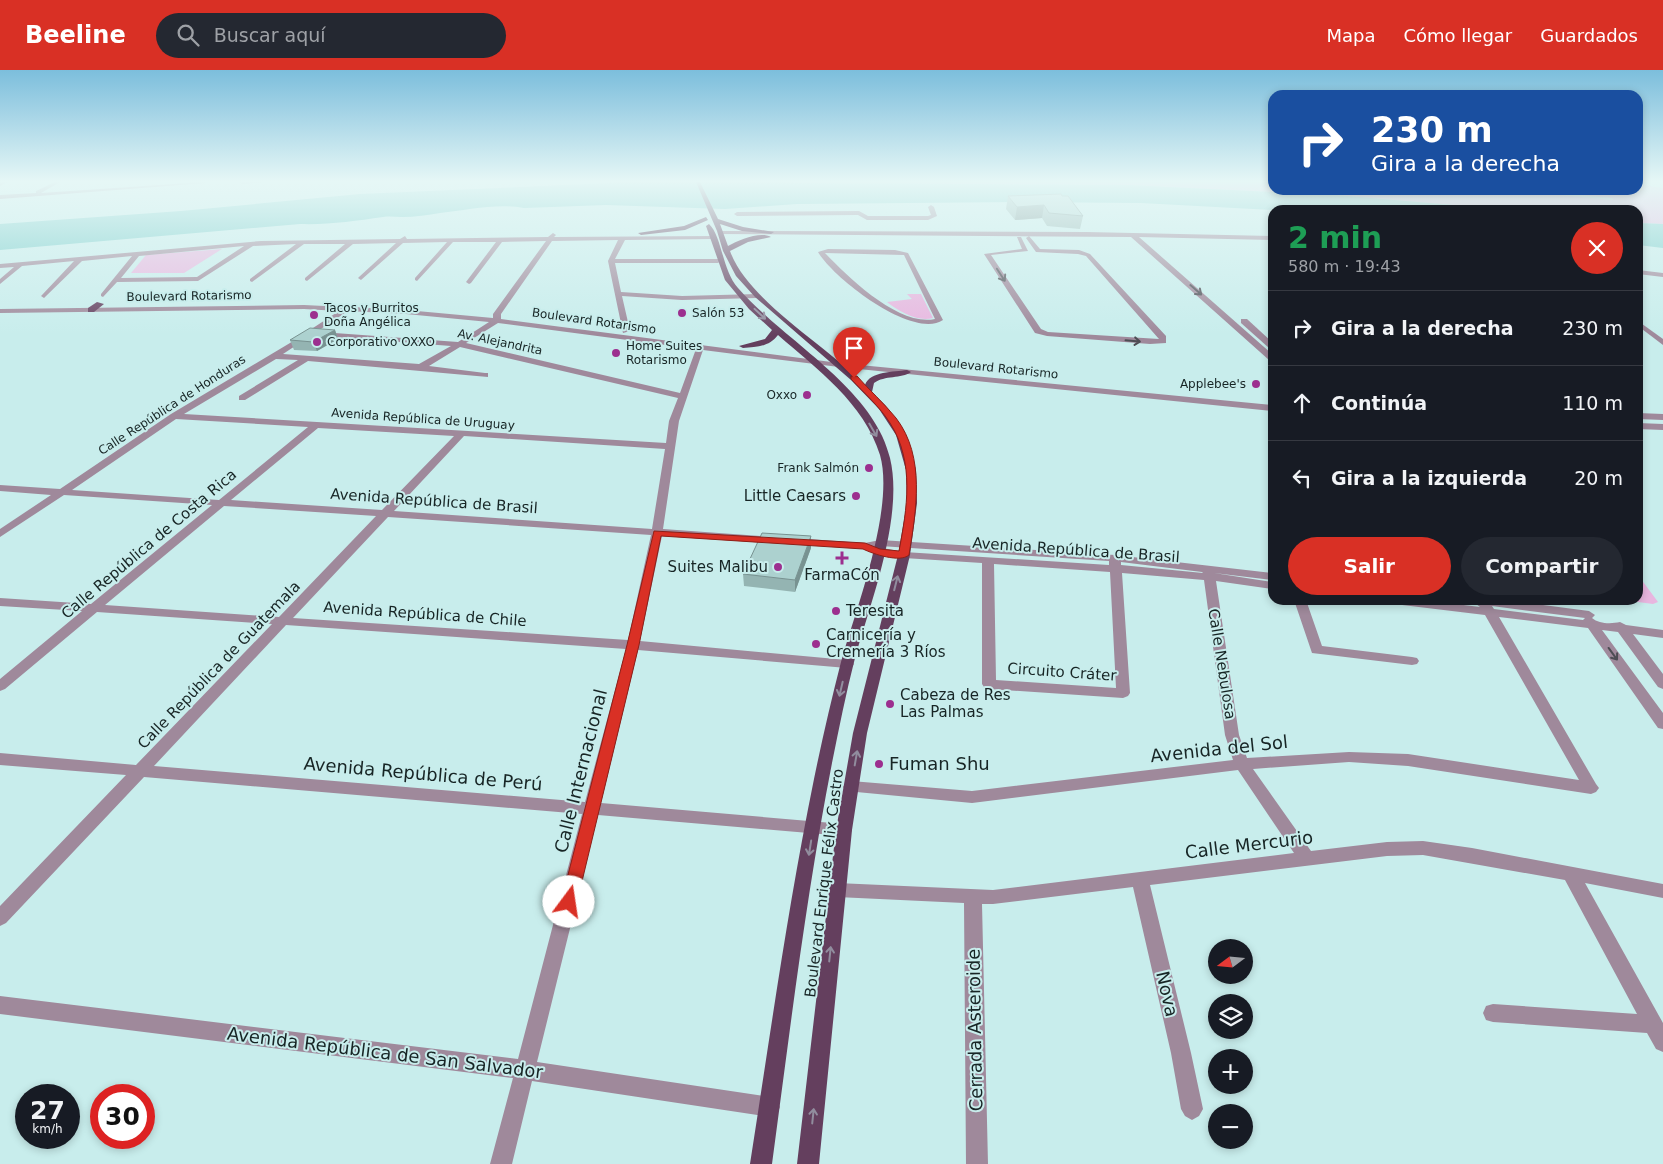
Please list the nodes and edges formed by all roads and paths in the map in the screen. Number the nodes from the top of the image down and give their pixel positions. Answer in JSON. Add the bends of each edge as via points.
{"nodes":[{"id":1,"x":639,"y":233,"type":"edge"},
{"id":2,"x":653,"y":233,"type":"edge"},
{"id":3,"x":715,"y":233,"type":"edge"},
{"id":4,"x":766,"y":233,"type":"edge"},
{"id":5,"x":766,"y":233,"type":"edge"},
{"id":6,"x":903,"y":233,"type":"edge"},
{"id":7,"x":906,"y":233,"type":"edge"},
{"id":8,"x":772,"y":234,"type":"junction"},
{"id":9,"x":552,"y":236,"type":"junction"},
{"id":10,"x":623,"y":237,"type":"junction"},
{"id":11,"x":857,"y":237,"type":"junction"},
{"id":12,"x":1141,"y":237,"type":"junction"},
{"id":13,"x":1019,"y":238,"type":"junction"},
{"id":14,"x":1029,"y":238,"type":"junction"},
{"id":15,"x":404,"y":239,"type":"junction"},
{"id":16,"x":452,"y":239,"type":"junction"},
{"id":17,"x":502,"y":239,"type":"junction"},
{"id":18,"x":1268,"y":240,"type":"edge"},
{"id":19,"x":352,"y":241,"type":"junction"},
{"id":20,"x":872,"y":241,"type":"junction"},
{"id":21,"x":254,"y":242,"type":"junction"},
{"id":22,"x":303,"y":242,"type":"junction"},
{"id":23,"x":859,"y":251,"type":"junction"},
{"id":24,"x":137,"y":254,"type":"junction"},
{"id":25,"x":722,"y":256,"type":"junction"},
{"id":26,"x":80,"y":258,"type":"junction"},
{"id":27,"x":611,"y":261,"type":"junction"},
{"id":28,"x":22,"y":263,"type":"junction"},
{"id":29,"x":0,"y":265,"type":"edge"},
{"id":30,"x":1643,"y":273,"type":"edge"},
{"id":31,"x":1663,"y":275,"type":"edge"},
{"id":32,"x":1643,"y":277,"type":"edge"},
{"id":33,"x":361,"y":278,"type":"dead end"},
{"id":34,"x":307,"y":279,"type":"dead end"},
{"id":35,"x":417,"y":279,"type":"dead end"},
{"id":36,"x":115,"y":280,"type":"junction"},
{"id":37,"x":252,"y":280,"type":"dead end"},
{"id":38,"x":1663,"y":280,"type":"edge"},
{"id":39,"x":0,"y":282,"type":"edge"},
{"id":40,"x":469,"y":282,"type":"dead end"},
{"id":41,"x":103,"y":294,"type":"dead end"},
{"id":42,"x":617,"y":294,"type":"junction"},
{"id":43,"x":44,"y":296,"type":"dead end"},
{"id":44,"x":757,"y":296,"type":"junction"},
{"id":45,"x":1215,"y":296,"type":"dead end"},
{"id":46,"x":742,"y":298,"type":"junction"},
{"id":47,"x":360,"y":302,"type":"junction"},
{"id":48,"x":100,"y":304,"type":"junction"},
{"id":49,"x":0,"y":306,"type":"edge"},
{"id":50,"x":348,"y":308,"type":"junction"},
{"id":51,"x":91,"y":310,"type":"junction"},
{"id":52,"x":0,"y":311,"type":"edge"},
{"id":53,"x":1237,"y":315,"type":"dead end"},
{"id":54,"x":497,"y":317,"type":"junction"},
{"id":55,"x":1643,"y":318,"type":"edge"},
{"id":56,"x":1643,"y":327,"type":"edge"},
{"id":57,"x":776,"y":330,"type":"junction"},
{"id":58,"x":626,"y":331,"type":"junction"},
{"id":59,"x":311,"y":333,"type":"junction"},
{"id":60,"x":1663,"y":333,"type":"edge"},
{"id":61,"x":1268,"y":342,"type":"edge"},
{"id":62,"x":1663,"y":343,"type":"edge"},
{"id":63,"x":459,"y":344,"type":"junction"},
{"id":64,"x":743,"y":346,"type":"junction"},
{"id":65,"x":700,"y":348,"type":"junction"},
{"id":66,"x":1268,"y":354,"type":"edge"},
{"id":67,"x":274,"y":356,"type":"junction"},
{"id":68,"x":307,"y":358,"type":"junction"},
{"id":69,"x":808,"y":358,"type":"junction"},
{"id":70,"x":834,"y":361,"type":"junction"},
{"id":71,"x":421,"y":367,"type":"junction"},
{"id":72,"x":907,"y":372,"type":"junction"},
{"id":73,"x":485,"y":374,"type":"dead end"},
{"id":74,"x":1072,"y":385,"type":"junction"},
{"id":75,"x":868,"y":392,"type":"junction"},
{"id":76,"x":682,"y":396,"type":"junction"},
{"id":77,"x":242,"y":398,"type":"dead end"},
{"id":78,"x":1268,"y":400,"type":"edge"},
{"id":79,"x":1268,"y":408,"type":"edge"},
{"id":80,"x":174,"y":416,"type":"junction"},
{"id":81,"x":1643,"y":416,"type":"edge"},
{"id":82,"x":1663,"y":417,"type":"edge"},
{"id":83,"x":317,"y":424,"type":"junction"},
{"id":84,"x":1643,"y":426,"type":"edge"},
{"id":85,"x":1663,"y":427,"type":"edge"},
{"id":86,"x":461,"y":434,"type":"junction"},
{"id":87,"x":670,"y":446,"type":"junction"},
{"id":88,"x":0,"y":488,"type":"edge"},
{"id":89,"x":62,"y":493,"type":"junction"},
{"id":90,"x":222,"y":504,"type":"junction"},
{"id":91,"x":384,"y":514,"type":"junction"},
{"id":92,"x":657,"y":533,"type":"junction"},
{"id":93,"x":0,"y":534,"type":"edge"},
{"id":94,"x":878,"y":548,"type":"junction"},
{"id":95,"x":904,"y":550,"type":"junction"},
{"id":96,"x":988,"y":560,"type":"junction"},
{"id":97,"x":1115,"y":563,"type":"junction"},
{"id":98,"x":1208,"y":573,"type":"junction"},
{"id":99,"x":1268,"y":576,"type":"edge"},
{"id":100,"x":1268,"y":584,"type":"edge"},
{"id":101,"x":0,"y":602,"type":"edge"},
{"id":102,"x":1302,"y":605,"type":"edge"},
{"id":103,"x":1484,"y":605,"type":"edge"},
{"id":104,"x":1490,"y":605,"type":"edge"},
{"id":105,"x":95,"y":609,"type":"junction"},
{"id":106,"x":1588,"y":619,"type":"junction"},
{"id":107,"x":284,"y":620,"type":"junction"},
{"id":108,"x":1618,"y":624,"type":"junction"},
{"id":109,"x":1663,"y":625,"type":"edge"},
{"id":110,"x":1663,"y":634,"type":"edge"},
{"id":111,"x":633,"y":645,"type":"junction"},
{"id":112,"x":1412,"y":661,"type":"dead end"},
{"id":113,"x":847,"y":664,"type":"junction"},
{"id":114,"x":1663,"y":684,"type":"edge"},
{"id":115,"x":0,"y":686,"type":"edge"},
{"id":116,"x":1663,"y":724,"type":"edge"},
{"id":117,"x":0,"y":759,"type":"edge"},
{"id":118,"x":1242,"y":764,"type":"junction"},
{"id":119,"x":140,"y":770,"type":"junction"},
{"id":120,"x":851,"y":787,"type":"junction"},
{"id":121,"x":592,"y":808,"type":"junction"},
{"id":122,"x":813,"y":828,"type":"junction"},
{"id":123,"x":844,"y":830,"type":"junction"},
{"id":124,"x":1306,"y":858,"type":"junction"},
{"id":125,"x":1571,"y":874,"type":"junction"},
{"id":126,"x":1140,"y":880,"type":"junction"},
{"id":127,"x":837,"y":890,"type":"junction"},
{"id":128,"x":1663,"y":891,"type":"edge"},
{"id":129,"x":973,"y":897,"type":"junction"},
{"id":130,"x":0,"y":918,"type":"edge"},
{"id":131,"x":0,"y":1005,"type":"edge"},
{"id":132,"x":1493,"y":1013,"type":"dead end"},
{"id":133,"x":1653,"y":1024,"type":"junction"},
{"id":134,"x":1663,"y":1042,"type":"edge"},
{"id":135,"x":526,"y":1070,"type":"junction"},
{"id":136,"x":770,"y":1107,"type":"junction"},
{"id":137,"x":1192,"y":1109,"type":"dead end"},
{"id":138,"x":501,"y":1164,"type":"edge"},
{"id":139,"x":761,"y":1164,"type":"edge"},
{"id":140,"x":808,"y":1164,"type":"edge"},
{"id":141,"x":977,"y":1164,"type":"edge"}],
"edges":[{"from":1,"to":9,"type":"street"},
{"from":2,"to":10,"type":"street"},
{"from":3,"to":25,"type":"main road","name":"Boulevard Enrique Félix Castro"},
{"from":4,"to":8,"type":"street"},
{"from":5,"to":8,"type":"main road"},
{"from":6,"to":20,"type":"street"},
{"from":7,"to":12,"type":"street"},
{"from":8,"to":11,"type":"street"},
{"from":8,"to":20,"type":"street"},
{"from":8,"to":25,"type":"main road","via":[[734,244]]},
{"from":9,"to":10,"type":"street"},
{"from":9,"to":15,"type":"street"},
{"from":9,"to":17,"type":"street"},
{"from":9,"to":54,"type":"street"},
{"from":10,"to":27,"type":"street"},
{"from":11,"to":20,"type":"street"},
{"from":11,"to":23,"type":"street"},
{"from":12,"to":14,"type":"street"},
{"from":12,"to":18,"type":"street"},
{"from":12,"to":45,"type":"street"},
{"from":12,"to":66,"type":"street","one_way":true},
{"from":13,"to":14,"type":"street"},
{"from":13,"to":14,"type":"street","one_way":true,"via":[[1026,250],[987,254],[1038,331],[1164,341],[1088,255],[1038,251]]},
{"from":13,"to":20,"type":"street"},
{"from":15,"to":16,"type":"street"},
{"from":15,"to":19,"type":"street"},
{"from":15,"to":21,"type":"street"},
{"from":15,"to":33,"type":"street"},
{"from":16,"to":17,"type":"street"},
{"from":16,"to":35,"type":"street"},
{"from":17,"to":40,"type":"street"},
{"from":19,"to":22,"type":"street"},
{"from":19,"to":34,"type":"street"},
{"from":20,"to":23,"type":"street"},
{"from":20,"to":23,"type":"street","via":[[906,254],[938,322],[918,320],[885,308],[852,283],[821,253]]},
{"from":21,"to":22,"type":"street"},
{"from":21,"to":24,"type":"street"},
{"from":21,"to":28,"type":"street"},
{"from":21,"to":36,"type":"street","via":[[198,279]]},
{"from":22,"to":37,"type":"street"},
{"from":24,"to":26,"type":"street"},
{"from":24,"to":36,"type":"street"},
{"from":25,"to":27,"type":"street"},
{"from":25,"to":44,"type":"main road","name":"Boulevard Enrique Félix Castro"},
{"from":25,"to":46,"type":"main road","name":"Boulevard Enrique Félix Castro","via":[[723,273]]},
{"from":26,"to":28,"type":"street"},
{"from":26,"to":43,"type":"street"},
{"from":27,"to":42,"type":"street"},
{"from":28,"to":29,"type":"street"},
{"from":28,"to":39,"type":"street"},
{"from":30,"to":31,"type":"street"},
{"from":32,"to":38,"type":"street"},
{"from":36,"to":41,"type":"street"},
{"from":42,"to":46,"type":"street","via":[[656,298]]},
{"from":42,"to":58,"type":"street"},
{"from":44,"to":46,"type":"street"},
{"from":44,"to":70,"type":"main road","name":"Boulevard Enrique Félix Castro"},
{"from":46,"to":57,"type":"main road","name":"Boulevard Enrique Félix Castro","one_way":true},
{"from":47,"to":48,"type":"street","name":"Boulevard Rotarismo"},
{"from":47,"to":50,"type":"street","name":"Calle República de Honduras"},
{"from":47,"to":54,"type":"street","name":"Boulevard Rotarismo","via":[[436,307]]},
{"from":48,"to":49,"type":"street","name":"Boulevard Rotarismo"},
{"from":48,"to":51,"type":"main road"},
{"from":50,"to":51,"type":"street","name":"Boulevard Rotarismo"},
{"from":50,"to":54,"type":"street","name":"Boulevard Rotarismo"},
{"from":50,"to":59,"type":"street","name":"Calle República de Honduras"},
{"from":51,"to":52,"type":"street","name":"Boulevard Rotarismo"},
{"from":53,"to":61,"type":"street"},
{"from":54,"to":58,"type":"street","name":"Boulevard Rotarismo"},
{"from":54,"to":63,"type":"street"},
{"from":54,"to":65,"type":"street","name":"Boulevard Rotarismo"},
{"from":55,"to":60,"type":"street"},
{"from":56,"to":62,"type":"street"},
{"from":57,"to":64,"type":"main road","via":[[771,340]]},
{"from":57,"to":69,"type":"main road","name":"Boulevard Enrique Félix Castro"},
{"from":58,"to":64,"type":"street","name":"Boulevard Rotarismo"},
{"from":59,"to":63,"type":"street","name":"Av. Alejandrita"},
{"from":59,"to":67,"type":"street","name":"Calle República de Honduras"},
{"from":63,"to":71,"type":"street"},
{"from":63,"to":76,"type":"street","name":"Av. Alejandrita"},
{"from":64,"to":69,"type":"street","name":"Boulevard Rotarismo"},
{"from":65,"to":69,"type":"street","name":"Boulevard Rotarismo"},
{"from":65,"to":76,"type":"street","name":"Calle Internacional"},
{"from":67,"to":68,"type":"street"},
{"from":67,"to":80,"type":"street","name":"Calle República de Honduras"},
{"from":68,"to":71,"type":"street"},
{"from":68,"to":77,"type":"street"},
{"from":69,"to":70,"type":"street","name":"Boulevard Rotarismo"},
{"from":69,"to":70,"type":"street","name":"Boulevard Rotarismo"},
{"from":69,"to":94,"type":"main road","name":"Boulevard Enrique Félix Castro","one_way":true,"via":[[856,404],[878,438],[885,456],[887,493]]},
{"from":70,"to":72,"type":"street","name":"Boulevard Rotarismo"},
{"from":70,"to":74,"type":"street","name":"Boulevard Rotarismo"},
{"from":70,"to":75,"type":"main road","name":"Boulevard Enrique Félix Castro"},
{"from":71,"to":73,"type":"street"},
{"from":72,"to":74,"type":"street","name":"Boulevard Rotarismo"},
{"from":72,"to":75,"type":"main road","via":[[877,377],[870,382]]},
{"from":74,"to":78,"type":"street","name":"Boulevard Rotarismo"},
{"from":74,"to":79,"type":"street","name":"Boulevard Rotarismo"},
{"from":75,"to":95,"type":"main road","name":"Boulevard Enrique Félix Castro","via":[[893,420],[909,456],[912,503]]},
{"from":76,"to":87,"type":"street","name":"Calle Internacional"},
{"from":80,"to":83,"type":"street","name":"Avenida República de Uruguay"},
{"from":80,"to":89,"type":"street","name":"Calle República de Honduras"},
{"from":81,"to":82,"type":"street"},
{"from":83,"to":86,"type":"street","name":"Avenida República de Uruguay"},
{"from":83,"to":90,"type":"street","name":"Calle República de Costa Rica"},
{"from":84,"to":85,"type":"street"},
{"from":86,"to":87,"type":"street","name":"Avenida República de Uruguay"},
{"from":86,"to":91,"type":"street","name":"Calle República de Guatemala"},
{"from":87,"to":92,"type":"street","name":"Calle Internacional"},
{"from":88,"to":89,"type":"street","name":"Avenida República de Brasil"},
{"from":89,"to":90,"type":"street","name":"Avenida República de Brasil"},
{"from":89,"to":93,"type":"street","name":"Calle República de Honduras"},
{"from":90,"to":91,"type":"street","name":"Avenida República de Brasil"},
{"from":90,"to":105,"type":"street","name":"Calle República de Costa Rica"},
{"from":91,"to":92,"type":"street","name":"Avenida República de Brasil"},
{"from":91,"to":107,"type":"street","name":"Calle República de Guatemala"},
{"from":92,"to":94,"type":"street","name":"Avenida República de Brasil"},
{"from":92,"to":111,"type":"street","name":"Calle Internacional"},
{"from":94,"to":95,"type":"street","name":"Avenida República de Brasil"},
{"from":94,"to":113,"type":"main road","name":"Boulevard Enrique Félix Castro"},
{"from":95,"to":96,"type":"street","name":"Avenida República de Brasil"},
{"from":95,"to":97,"type":"street","name":"Avenida República de Brasil"},
{"from":120,"to":95,"type":"main road","name":"Boulevard Enrique Félix Castro","one_way":true,"via":[[873,674]]},
{"from":96,"to":97,"type":"street","name":"Avenida República de Brasil"},
{"from":96,"to":97,"type":"street","name":"Circuito Cráter","via":[[990,684],[1123,693]]},
{"from":97,"to":98,"type":"street","name":"Avenida República de Brasil"},
{"from":98,"to":99,"type":"street","name":"Avenida República de Brasil"},
{"from":98,"to":100,"type":"street","name":"Avenida República de Brasil"},
{"from":98,"to":118,"type":"street","name":"Calle Nebulosa","via":[[1232,735]]},
{"from":101,"to":105,"type":"street","name":"Avenida República de Chile"},
{"from":102,"to":112,"type":"street","via":[[1317,650]]},
{"from":103,"to":118,"type":"street","name":"Avenida del Sol","via":[[1591,788],[1408,760],[1331,757]]},
{"from":104,"to":106,"type":"street"},
{"from":105,"to":107,"type":"street","name":"Avenida República de Chile"},
{"from":105,"to":115,"type":"street","name":"Calle República de Costa Rica"},
{"from":106,"to":108,"type":"street"},
{"from":106,"to":116,"type":"street","one_way":true},
{"from":107,"to":111,"type":"street","name":"Avenida República de Chile"},
{"from":107,"to":119,"type":"street","name":"Calle República de Guatemala"},
{"from":108,"to":109,"type":"street"},
{"from":108,"to":110,"type":"street"},
{"from":108,"to":114,"type":"street"},
{"from":111,"to":113,"type":"street","name":"Avenida República de Chile"},
{"from":111,"to":121,"type":"street","name":"Calle Internacional"},
{"from":113,"to":122,"type":"main road","name":"Boulevard Enrique Félix Castro","one_way":true},
{"from":117,"to":119,"type":"street","name":"Avenida República de Perú"},
{"from":118,"to":120,"type":"street","name":"Avenida del Sol","via":[[972,797]]},
{"from":118,"to":124,"type":"street","name":"Calle Nebulosa"},
{"from":119,"to":121,"type":"street","name":"Avenida República de Perú"},
{"from":119,"to":130,"type":"street","name":"Calle República de Guatemala"},
{"from":120,"to":123,"type":"main road","name":"Boulevard Enrique Félix Castro"},
{"from":121,"to":122,"type":"street","name":"Avenida República de Perú"},
{"from":121,"to":135,"type":"street","name":"Calle Internacional"},
{"from":122,"to":123,"type":"street","name":"Avenida República de Perú"},
{"from":122,"to":136,"type":"main road","name":"Boulevard Enrique Félix Castro","one_way":true},
{"from":123,"to":127,"type":"main road","name":"Boulevard Enrique Félix Castro"},
{"from":124,"to":125,"type":"street","name":"Calle Mercurio","via":[[1423,848]]},
{"from":124,"to":126,"type":"street","name":"Calle Mercurio"},
{"from":125,"to":128,"type":"street","name":"Calle Mercurio"},
{"from":125,"to":133,"type":"street"},
{"from":126,"to":129,"type":"street","name":"Calle Mercurio"},
{"from":126,"to":137,"type":"street","name":"Nova"},
{"from":127,"to":129,"type":"street","name":"Calle Mercurio"},
{"from":140,"to":127,"type":"main road","name":"Boulevard Enrique Félix Castro","one_way":true},
{"from":129,"to":141,"type":"street","name":"Cerrada Asteroide"},
{"from":131,"to":135,"type":"street","name":"Avenida República de San Salvador"},
{"from":132,"to":133,"type":"street"},
{"from":133,"to":134,"type":"street"},
{"from":135,"to":136,"type":"street","name":"Avenida República de San Salvador"},
{"from":135,"to":138,"type":"street","name":"Calle Internacional"},
{"from":136,"to":139,"type":"main road","name":"Boulevard Enrique Félix Castro"}]}
